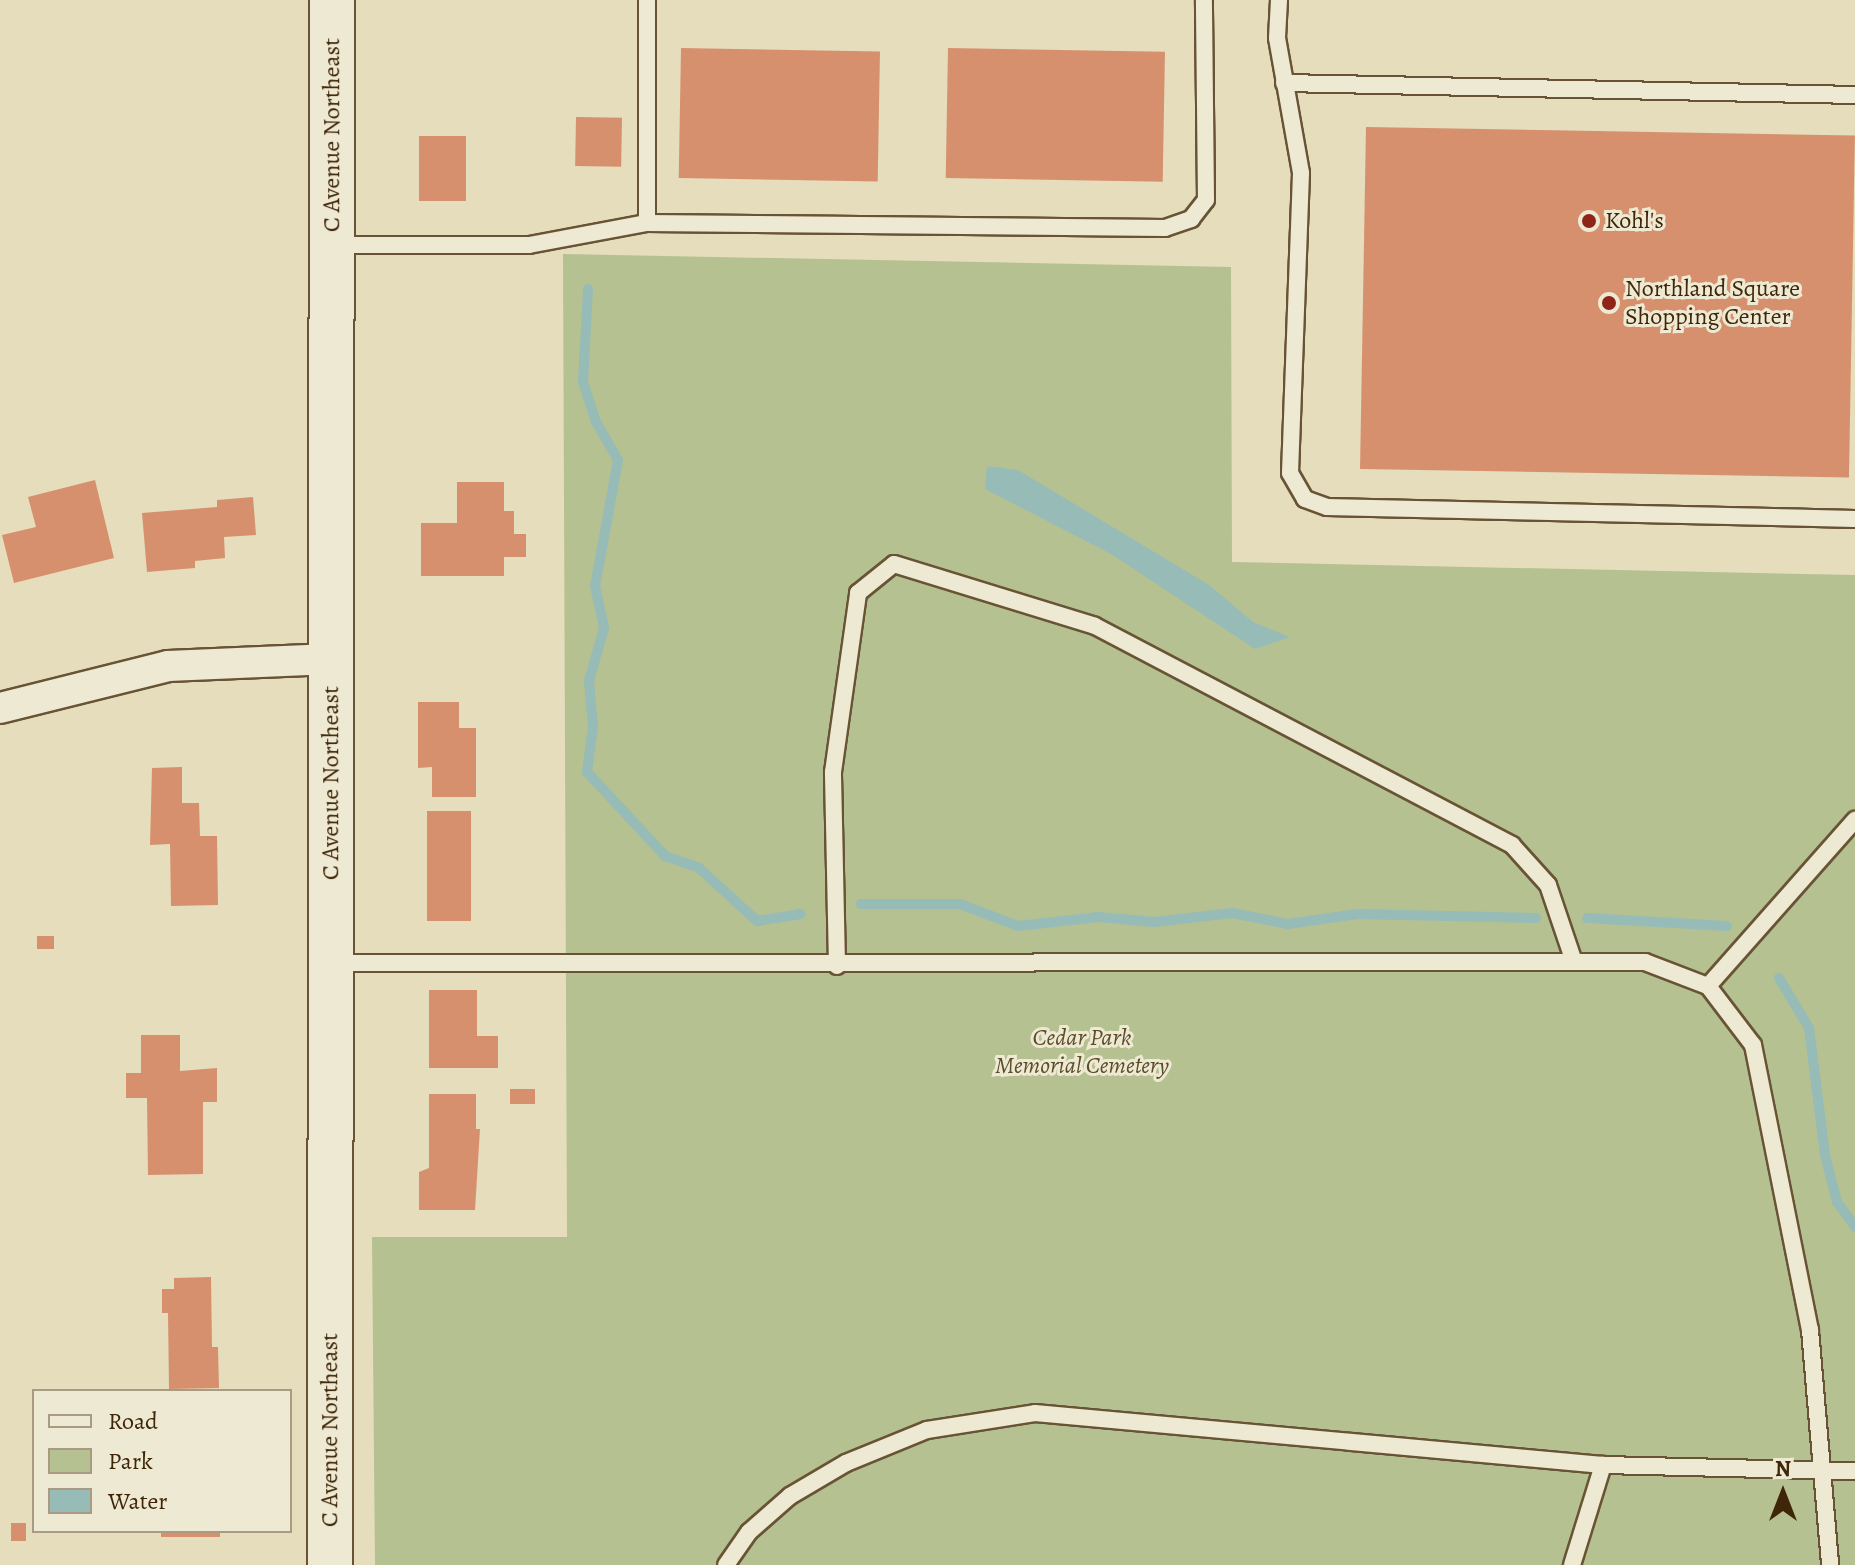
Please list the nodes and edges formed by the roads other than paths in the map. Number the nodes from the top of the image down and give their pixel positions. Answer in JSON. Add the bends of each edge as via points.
{"nodes":[{"id":1,"x":332,"y":0,"type":"edge"},
{"id":2,"x":647,"y":0,"type":"edge"},
{"id":3,"x":1204,"y":0,"type":"edge"},
{"id":4,"x":1279,"y":0,"type":"edge"},
{"id":5,"x":1284,"y":83,"type":"junction"},
{"id":6,"x":1855,"y":95,"type":"edge"},
{"id":7,"x":647,"y":223,"type":"junction"},
{"id":8,"x":332,"y":245,"type":"junction"},
{"id":9,"x":1855,"y":519,"type":"edge"},
{"id":10,"x":331,"y":659,"type":"junction"},
{"id":11,"x":0,"y":708,"type":"edge"},
{"id":12,"x":1855,"y":820,"type":"edge"},
{"id":13,"x":1574,"y":962,"type":"junction"},
{"id":14,"x":331,"y":963,"type":"junction"},
{"id":15,"x":837,"y":966,"type":"junction"},
{"id":16,"x":1708,"y":986,"type":"junction"},
{"id":17,"x":1603,"y":1465,"type":"junction"},
{"id":18,"x":1824,"y":1470,"type":"junction"},
{"id":19,"x":1855,"y":1471,"type":"edge"},
{"id":20,"x":330,"y":1565,"type":"edge"},
{"id":21,"x":726,"y":1565,"type":"edge"},
{"id":22,"x":1572,"y":1565,"type":"edge"},
{"id":23,"x":1830,"y":1565,"type":"edge"}],
"edges":[{"from":1,"to":8,"type":"street","name":"C Avenue Northeast"},
{"from":2,"to":7,"type":"lane"},
{"from":3,"to":7,"type":"lane","via":[[1206,200],[1191,219],[1165,228]]},
{"from":4,"to":5,"type":"lane"},
{"from":5,"to":6,"type":"lane"},
{"from":5,"to":9,"type":"lane","via":[[1301,173],[1290,473],[1305,499],[1327,507]]},
{"from":7,"to":8,"type":"lane","via":[[529,245]]},
{"from":8,"to":10,"type":"street","name":"C Avenue Northeast"},
{"from":10,"to":11,"type":"street","via":[[168,666]]},
{"from":10,"to":14,"type":"street","name":"C Avenue Northeast"},
{"from":12,"to":16,"type":"lane"},
{"from":13,"to":15,"type":"lane"},
{"from":13,"to":15,"type":"lane","via":[[1548,885],[1512,845],[1095,626],[894,564],[858,593],[835,757]]},
{"from":13,"to":16,"type":"lane","via":[[1645,962]]},
{"from":14,"to":15,"type":"lane"},
{"from":14,"to":20,"type":"street","name":"C Avenue Northeast"},
{"from":16,"to":18,"type":"lane","via":[[1753,1045],[1810,1330]]},
{"from":17,"to":18,"type":"lane"},
{"from":17,"to":21,"type":"lane","via":[[1035,1413],[927,1430],[846,1463],[790,1496],[749,1532]]},
{"from":17,"to":22,"type":"lane"},
{"from":18,"to":19,"type":"lane"},
{"from":18,"to":23,"type":"lane"}]}
